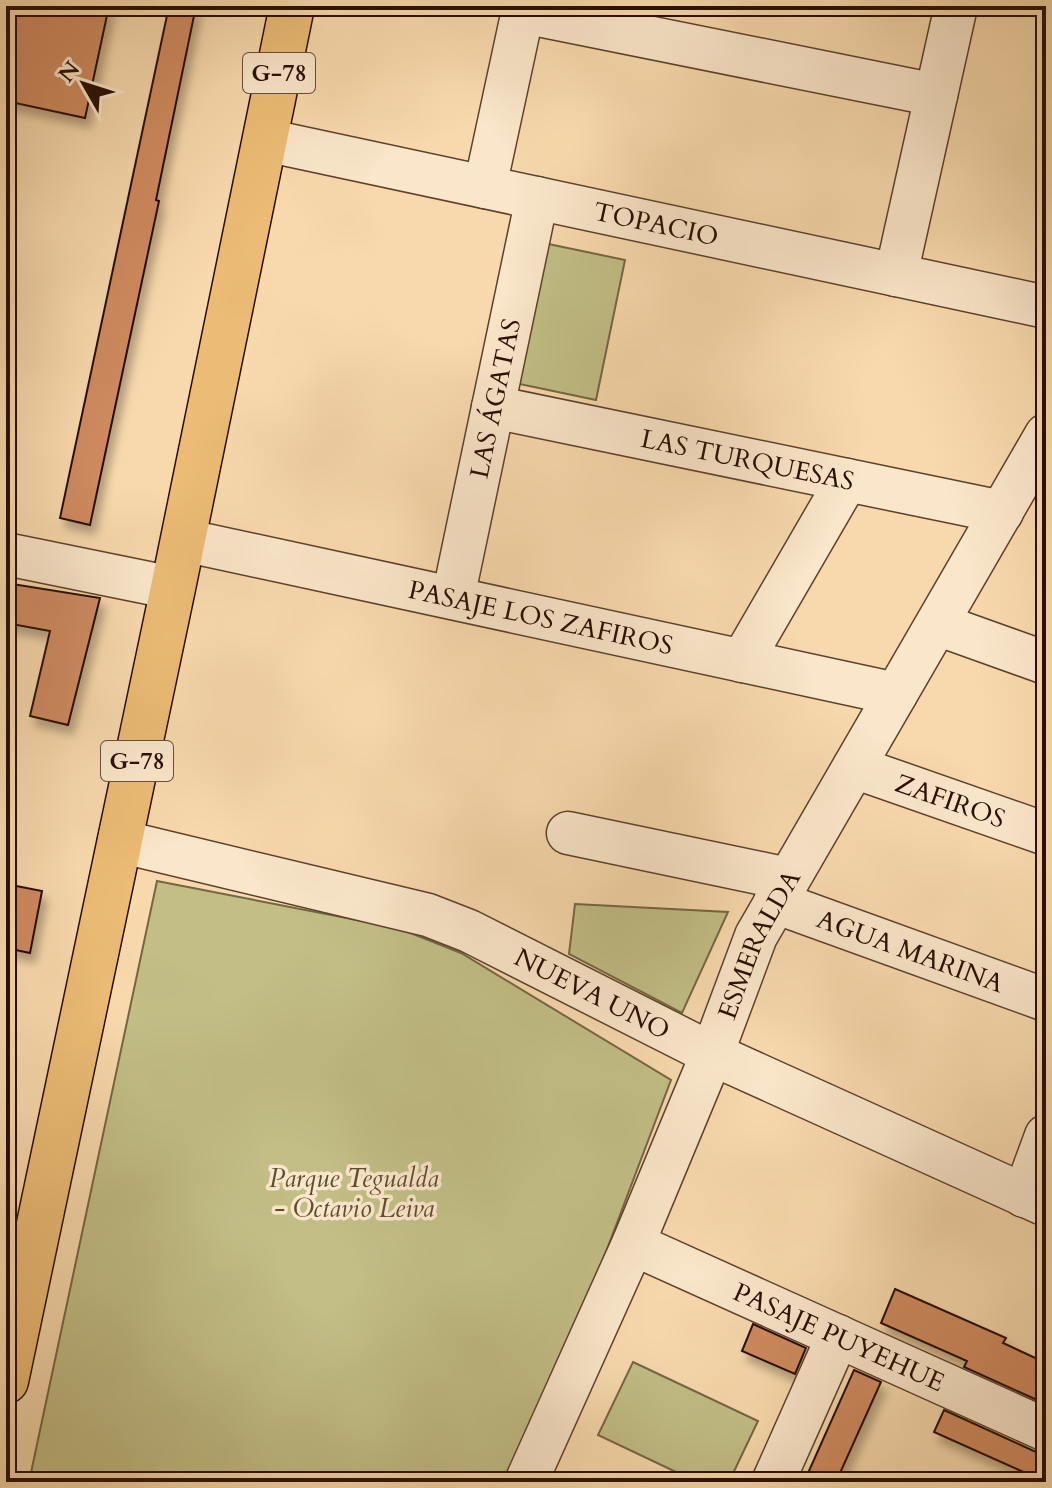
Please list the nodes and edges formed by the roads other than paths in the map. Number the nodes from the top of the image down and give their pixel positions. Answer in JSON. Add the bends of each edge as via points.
{"nodes":[{"id":1,"x":292,"y":6,"type":"edge"},
{"id":2,"x":956,"y":6,"type":"edge"},
{"id":3,"x":523,"y":9,"type":"edge"},
{"id":4,"x":936,"y":95,"type":"junction"},
{"id":5,"x":265,"y":140,"type":"junction"},
{"id":6,"x":485,"y":187,"type":"junction"},
{"id":7,"x":537,"y":198,"type":"junction"},
{"id":8,"x":896,"y":275,"type":"junction"},
{"id":9,"x":1046,"y":307,"type":"edge"},
{"id":10,"x":493,"y":407,"type":"junction"},
{"id":11,"x":1046,"y":435,"type":"edge"},
{"id":12,"x":847,"y":480,"type":"junction"},
{"id":13,"x":1021,"y":501,"type":"edge"},
{"id":14,"x":183,"y":540,"type":"junction"},
{"id":15,"x":6,"y":554,"type":"edge"},
{"id":16,"x":173,"y":588,"type":"junction"},
{"id":17,"x":453,"y":598,"type":"junction"},
{"id":18,"x":937,"y":624,"type":"junction"},
{"id":19,"x":742,"y":661,"type":"junction"},
{"id":20,"x":1046,"y":663,"type":"edge"},
{"id":21,"x":896,"y":694,"type":"junction"},
{"id":22,"x":854,"y":767,"type":"junction"},
{"id":23,"x":568,"y":833,"type":"dead end"},
{"id":24,"x":1046,"y":834,"type":"edge"},
{"id":25,"x":119,"y":841,"type":"junction"},
{"id":26,"x":781,"y":891,"type":"junction"},
{"id":27,"x":1046,"y":1000,"type":"edge"},
{"id":28,"x":712,"y":1054,"type":"junction"},
{"id":29,"x":1046,"y":1136,"type":"edge"},
{"id":30,"x":1035,"y":1200,"type":"edge"},
{"id":31,"x":633,"y":1244,"type":"junction"},
{"id":32,"x":15,"y":1295,"type":"edge"},
{"id":33,"x":838,"y":1336,"type":"junction"},
{"id":34,"x":8,"y":1357,"type":"edge"},
{"id":35,"x":1046,"y":1430,"type":"edge"},
{"id":36,"x":534,"y":1479,"type":"edge"},
{"id":37,"x":773,"y":1482,"type":"edge"}],
"edges":[{"from":1,"to":5,"type":"main road","number":"G-78"},
{"from":2,"to":4,"type":"street"},
{"from":3,"to":4,"type":"street"},
{"from":3,"to":6,"type":"street"},
{"from":4,"to":8,"type":"street"},
{"from":5,"to":6,"type":"street","name":"TOPACIO"},
{"from":5,"to":14,"type":"main road","number":"G-78"},
{"from":6,"to":7,"type":"street","name":"TOPACIO"},
{"from":7,"to":8,"type":"street","name":"TOPACIO"},
{"from":7,"to":10,"type":"street","name":"LAS ÁGATAS"},
{"from":8,"to":9,"type":"street","name":"TOPACIO"},
{"from":10,"to":12,"type":"street","name":"LAS TURQUESAS"},
{"from":10,"to":17,"type":"street","name":"LAS ÁGATAS"},
{"from":11,"to":13,"type":"street","name":"ESMERALDA"},
{"from":12,"to":13,"type":"street","name":"LAS TURQUESAS"},
{"from":12,"to":19,"type":"street"},
{"from":13,"to":18,"type":"street","name":"ESMERALDA"},
{"from":14,"to":16,"type":"main road","number":"G-78"},
{"from":14,"to":17,"type":"street","name":"PASAJE LOS ZAFIROS"},
{"from":15,"to":16,"type":"street"},
{"from":16,"to":25,"type":"main road","number":"G-78"},
{"from":17,"to":19,"type":"street","name":"PASAJE LOS ZAFIROS"},
{"from":18,"to":20,"type":"street"},
{"from":18,"to":21,"type":"street","name":"ESMERALDA"},
{"from":19,"to":21,"type":"street","name":"PASAJE LOS ZAFIROS"},
{"from":21,"to":22,"type":"street","name":"ESMERALDA"},
{"from":22,"to":24,"type":"street","name":"ZAFIROS"},
{"from":22,"to":26,"type":"street","name":"ESMERALDA"},
{"from":23,"to":26,"type":"street","name":"AGUA MARINA"},
{"from":25,"to":28,"type":"street","name":"NUEVA UNO","via":[[428,915]]},
{"from":25,"to":32,"type":"main road","number":"G-78"},
{"from":26,"to":27,"type":"street","name":"AGUA MARINA"},
{"from":26,"to":28,"type":"street","name":"ESMERALDA","via":[[744,962]]},
{"from":28,"to":30,"type":"street","name":"NUEVA UNO"},
{"from":28,"to":31,"type":"street","name":"ESMERALDA"},
{"from":29,"to":30,"type":"street"},
{"from":31,"to":33,"type":"street","name":"PASAJE PUYEHUE"},
{"from":31,"to":36,"type":"street","name":"ESMERALDA"},
{"from":32,"to":34,"type":"main road","number":"G-78"},
{"from":33,"to":35,"type":"street","name":"PASAJE PUYEHUE"},
{"from":33,"to":37,"type":"street"}]}
